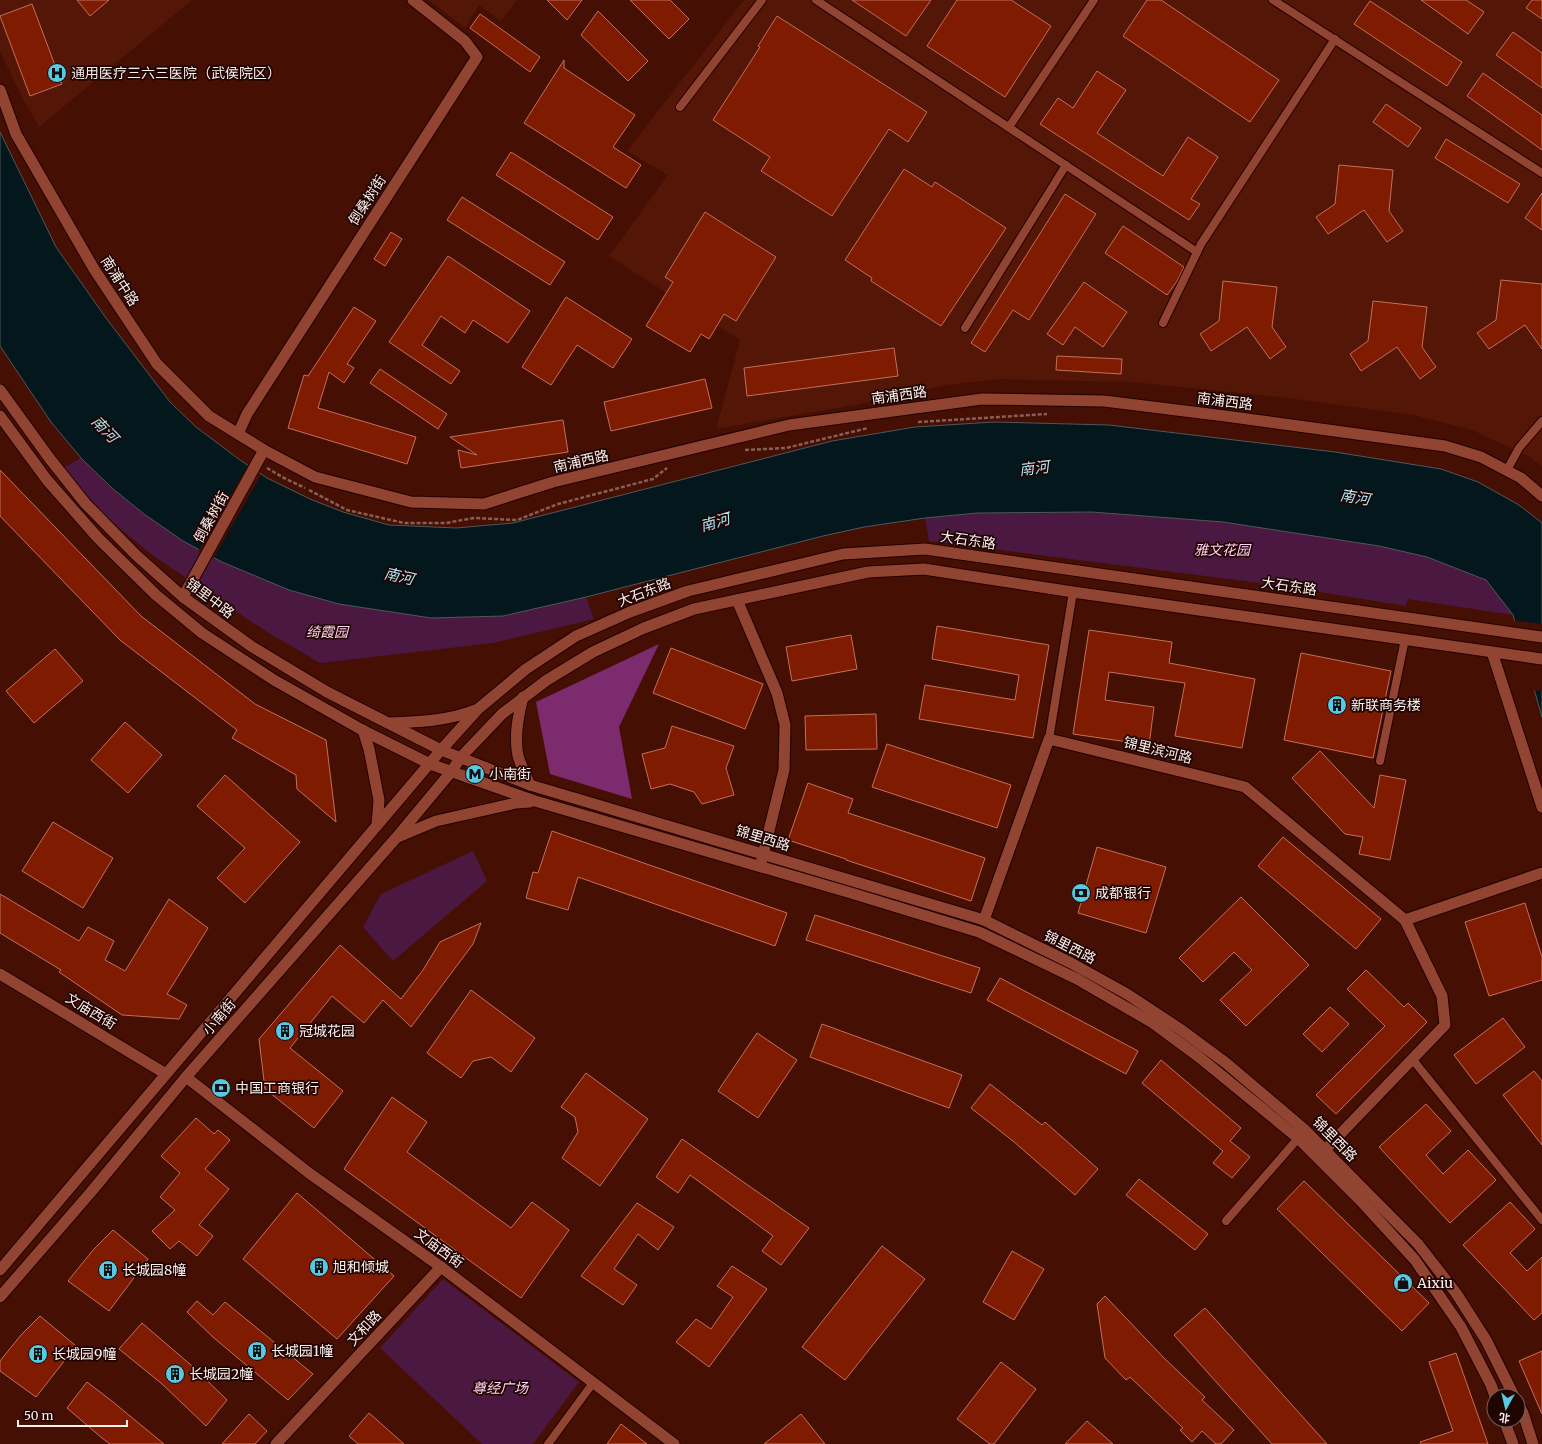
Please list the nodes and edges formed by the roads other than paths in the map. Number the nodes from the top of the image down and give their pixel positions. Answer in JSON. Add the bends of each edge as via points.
{"nodes":[{"id":1,"x":412,"y":0,"type":"edge"},
{"id":2,"x":762,"y":0,"type":"edge"},
{"id":3,"x":816,"y":0,"type":"edge"},
{"id":4,"x":1094,"y":0,"type":"edge"},
{"id":5,"x":1273,"y":0,"type":"edge"},
{"id":6,"x":1335,"y":39,"type":"junction"},
{"id":7,"x":0,"y":90,"type":"edge"},
{"id":8,"x":680,"y":107,"type":"dead end"},
{"id":9,"x":1009,"y":127,"type":"junction"},
{"id":10,"x":1066,"y":165,"type":"junction"},
{"id":11,"x":1542,"y":173,"type":"edge"},
{"id":12,"x":1197,"y":252,"type":"junction"},
{"id":13,"x":1163,"y":323,"type":"dead end"},
{"id":14,"x":965,"y":328,"type":"dead end"},
{"id":15,"x":0,"y":390,"type":"edge"},
{"id":16,"x":0,"y":416,"type":"edge"},
{"id":17,"x":1542,"y":421,"type":"edge"},
{"id":18,"x":238,"y":434,"type":"junction"},
{"id":19,"x":264,"y":450,"type":"junction"},
{"id":20,"x":1507,"y":470,"type":"junction"},
{"id":21,"x":1542,"y":496,"type":"edge"},
{"id":22,"x":1073,"y":592,"type":"junction"},
{"id":23,"x":183,"y":597,"type":"junction"},
{"id":24,"x":737,"y":600,"type":"junction"},
{"id":25,"x":1542,"y":637,"type":"edge"},
{"id":26,"x":1405,"y":639,"type":"junction"},
{"id":27,"x":1492,"y":652,"type":"junction"},
{"id":28,"x":1542,"y":659,"type":"edge"},
{"id":29,"x":523,"y":697,"type":"junction"},
{"id":30,"x":478,"y":709,"type":"junction"},
{"id":31,"x":387,"y":723,"type":"junction"},
{"id":32,"x":363,"y":730,"type":"junction"},
{"id":33,"x":1049,"y":739,"type":"junction"},
{"id":34,"x":440,"y":750,"type":"junction"},
{"id":35,"x":461,"y":757,"type":"junction"},
{"id":36,"x":1380,"y":761,"type":"dead end"},
{"id":37,"x":430,"y":764,"type":"junction"},
{"id":38,"x":451,"y":772,"type":"junction"},
{"id":39,"x":530,"y":785,"type":"junction"},
{"id":40,"x":535,"y":801,"type":"junction"},
{"id":41,"x":1542,"y":808,"type":"edge"},
{"id":42,"x":377,"y":826,"type":"junction"},
{"id":43,"x":396,"y":838,"type":"junction"},
{"id":44,"x":763,"y":854,"type":"junction"},
{"id":45,"x":760,"y":867,"type":"junction"},
{"id":46,"x":1542,"y":872,"type":"edge"},
{"id":47,"x":984,"y":920,"type":"junction"},
{"id":48,"x":1405,"y":920,"type":"junction"},
{"id":49,"x":0,"y":974,"type":"edge"},
{"id":50,"x":1412,"y":1060,"type":"junction"},
{"id":51,"x":166,"y":1074,"type":"junction"},
{"id":52,"x":186,"y":1077,"type":"junction"},
{"id":53,"x":1302,"y":1134,"type":"junction"},
{"id":54,"x":1325,"y":1150,"type":"junction"},
{"id":55,"x":1542,"y":1220,"type":"edge"},
{"id":56,"x":1226,"y":1221,"type":"dead end"},
{"id":57,"x":441,"y":1268,"type":"junction"},
{"id":58,"x":0,"y":1270,"type":"edge"},
{"id":59,"x":0,"y":1297,"type":"edge"},
{"id":60,"x":593,"y":1382,"type":"junction"},
{"id":61,"x":1492,"y":1388,"type":"edge"},
{"id":62,"x":1510,"y":1388,"type":"edge"},
{"id":63,"x":1526,"y":1422,"type":"edge"},
{"id":64,"x":1507,"y":1428,"type":"edge"},
{"id":65,"x":276,"y":1444,"type":"edge"},
{"id":66,"x":548,"y":1444,"type":"edge"},
{"id":67,"x":674,"y":1444,"type":"edge"},
{"id":68,"x":1512,"y":1444,"type":"edge"},
{"id":69,"x":1533,"y":1444,"type":"edge"}],
"edges":[{"from":1,"to":18,"type":"main road","name":"倒桑树街","via":[[465,41],[477,57],[247,414]]},
{"from":2,"to":8,"type":"lane"},
{"from":3,"to":9,"type":"lane"},
{"from":4,"to":9,"type":"lane"},
{"from":5,"to":6,"type":"lane"},
{"from":6,"to":11,"type":"lane"},
{"from":6,"to":12,"type":"lane"},
{"from":7,"to":18,"type":"main road","name":"南浦中路","via":[[16,134],[90,262],[157,364],[209,416]]},
{"from":9,"to":10,"type":"lane"},
{"from":10,"to":12,"type":"lane"},
{"from":10,"to":14,"type":"lane"},
{"from":12,"to":13,"type":"lane"},
{"from":15,"to":23,"type":"main road","name":"锦里中路","via":[[50,460],[86,503],[136,555]]},
{"from":16,"to":32,"type":"main road","via":[[52,486],[98,538],[156,595],[202,633],[274,680]]},
{"from":17,"to":20,"type":"lane","via":[[1519,448]]},
{"from":18,"to":19,"type":"main road","name":"南浦中路"},
{"from":19,"to":20,"type":"main road","name":"南浦西路","via":[[315,477],[411,502],[484,504],[553,482],[790,426],[982,399],[1104,401],[1225,416],[1446,446],[1481,457]]},
{"from":19,"to":23,"type":"main road","name":"倒桑树街"},
{"from":20,"to":21,"type":"main road","name":"南浦西路"},
{"from":22,"to":24,"type":"main road","via":[[924,569],[868,572]]},
{"from":22,"to":26,"type":"main road"},
{"from":22,"to":33,"type":"lane"},
{"from":23,"to":31,"type":"main road","name":"锦里中路","via":[[251,646],[327,692]]},
{"from":24,"to":29,"type":"main road","via":[[694,609],[644,628],[593,652]]},
{"from":24,"to":44,"type":"main road","via":[[777,694],[785,725],[784,770]]},
{"from":25,"to":30,"type":"main road","name":"大石东路","via":[[925,550],[842,554],[688,591],[630,612],[570,640],[526,669]]},
{"from":26,"to":27,"type":"main road"},
{"from":26,"to":36,"type":"lane"},
{"from":27,"to":28,"type":"main road"},
{"from":27,"to":41,"type":"main road"},
{"from":29,"to":35,"type":"main road","via":[[502,714]]},
{"from":29,"to":39,"type":"main road","via":[[516,732],[518,756]]},
{"from":30,"to":31,"type":"main road","via":[[458,716],[422,722]]},
{"from":30,"to":34,"type":"main road","name":"大石东路"},
{"from":31,"to":34,"type":"main road","name":"锦里中路"},
{"from":32,"to":37,"type":"main road"},
{"from":32,"to":42,"type":"main road","via":[[380,800]]},
{"from":33,"to":47,"type":"main road"},
{"from":33,"to":48,"type":"main road","name":"锦里滨河路","via":[[1245,786]]},
{"from":34,"to":35,"type":"main road","name":"锦里中路"},
{"from":34,"to":37,"type":"main road","name":"小南街"},
{"from":35,"to":38,"type":"main road","name":"小南街"},
{"from":35,"to":39,"type":"main road","name":"锦里西路"},
{"from":37,"to":38,"type":"main road"},
{"from":37,"to":42,"type":"main road","name":"小南街"},
{"from":38,"to":40,"type":"main road","name":"锦里西路"},
{"from":38,"to":43,"type":"main road","name":"小南街"},
{"from":39,"to":44,"type":"main road","name":"锦里西路"},
{"from":40,"to":43,"type":"main road","via":[[436,821]]},
{"from":40,"to":45,"type":"main road","name":"锦里西路"},
{"from":42,"to":51,"type":"main road","name":"小南街"},
{"from":43,"to":52,"type":"main road","name":"小南街"},
{"from":44,"to":45,"type":"main road"},
{"from":44,"to":47,"type":"main road","name":"锦里西路"},
{"from":45,"to":53,"type":"main road","name":"锦里西路","via":[[979,932],[1077,978],[1153,1023]]},
{"from":46,"to":48,"type":"main road"},
{"from":47,"to":53,"type":"main road","name":"锦里西路","via":[[1127,994],[1180,1029],[1226,1063]]},
{"from":48,"to":50,"type":"main road","via":[[1442,996],[1445,1025]]},
{"from":49,"to":51,"type":"main road","name":"文庙西街"},
{"from":50,"to":54,"type":"main road"},
{"from":50,"to":55,"type":"lane"},
{"from":51,"to":58,"type":"main road","name":"小南街"},
{"from":52,"to":57,"type":"main road","name":"文庙西街","via":[[310,1173]]},
{"from":52,"to":59,"type":"main road","name":"小南街"},
{"from":53,"to":54,"type":"main road","name":"锦里西路"},
{"from":53,"to":56,"type":"lane"},
{"from":53,"to":61,"type":"main road","name":"锦里西路","via":[[1415,1260],[1461,1327]]},
{"from":54,"to":62,"type":"main road","name":"锦里西路","via":[[1428,1256],[1482,1334]]},
{"from":57,"to":60,"type":"main road","name":"文庙西街"},
{"from":57,"to":65,"type":"main road","name":"文和路"},
{"from":60,"to":66,"type":"lane"},
{"from":60,"to":67,"type":"main road","name":"文庙西街"},
{"from":63,"to":69,"type":"main road"},
{"from":64,"to":68,"type":"main road"}]}
